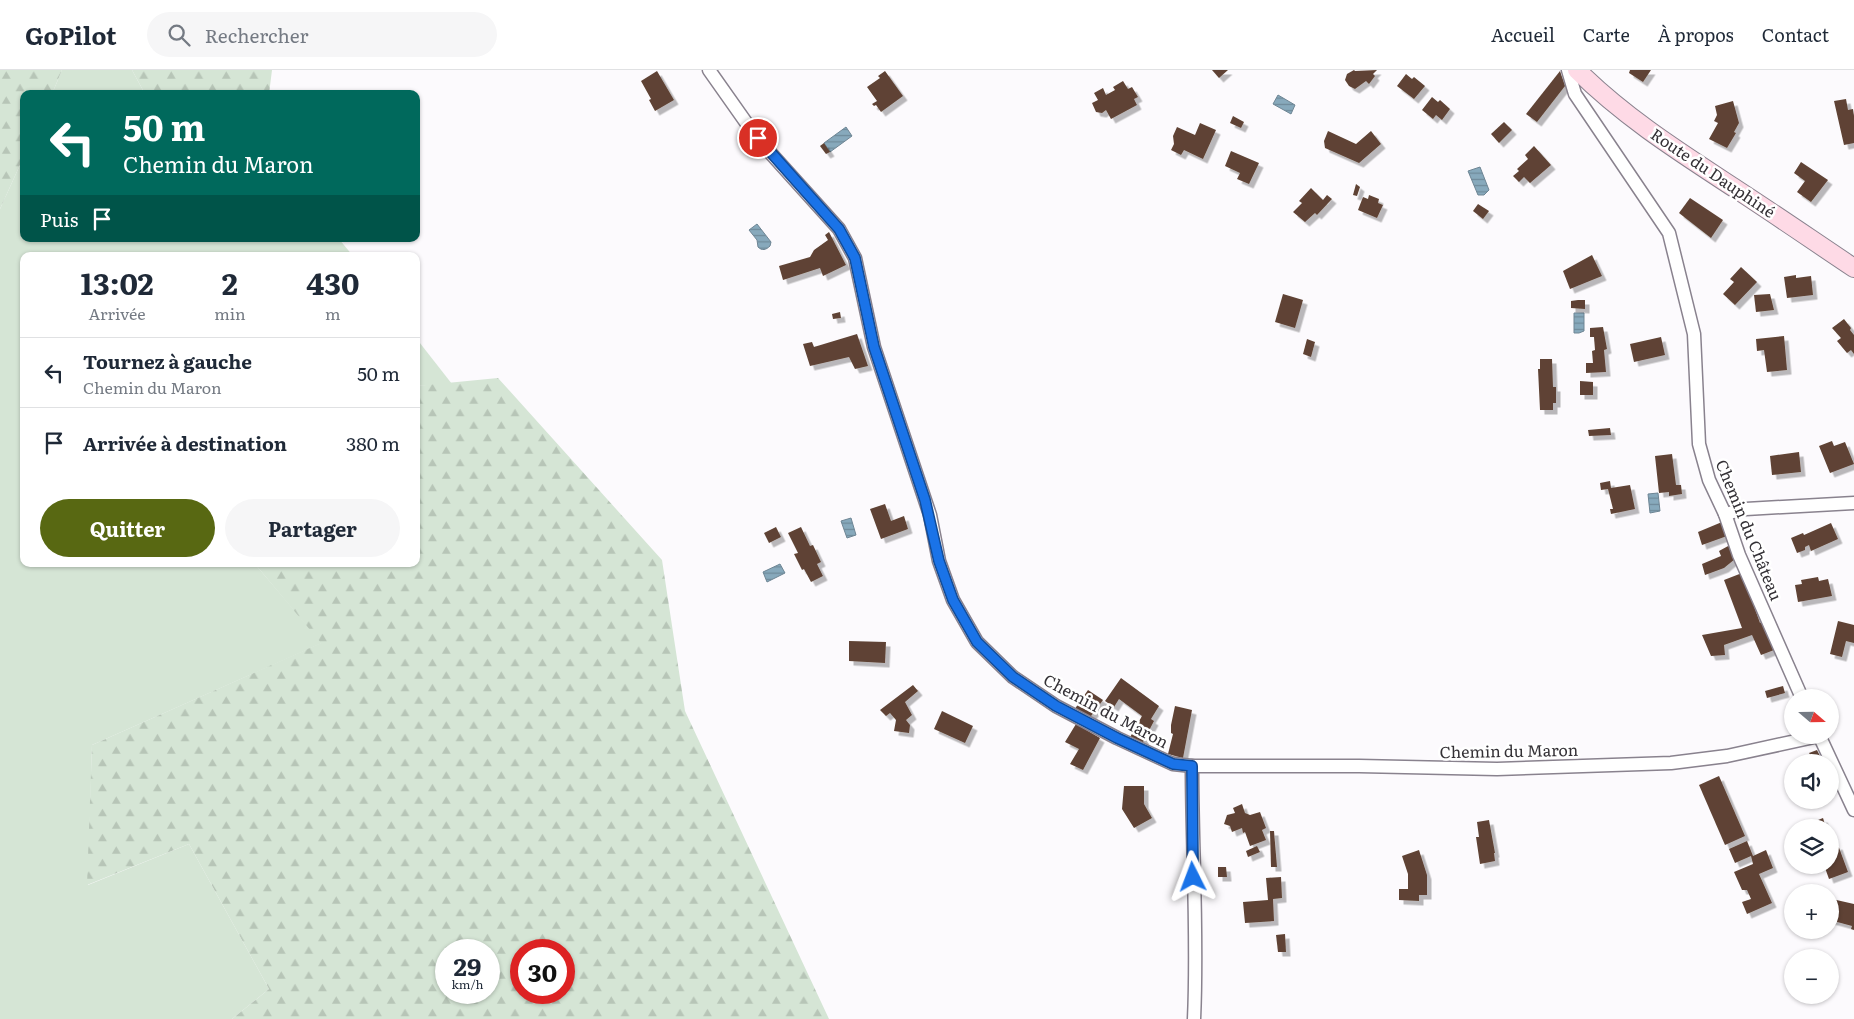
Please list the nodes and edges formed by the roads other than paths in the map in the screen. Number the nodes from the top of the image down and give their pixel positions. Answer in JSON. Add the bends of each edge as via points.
{"nodes":[{"id":1,"x":709,"y":70,"type":"edge"},
{"id":2,"x":1568,"y":70,"type":"edge"},
{"id":3,"x":1577,"y":70,"type":"edge"},
{"id":4,"x":1854,"y":268,"type":"edge"},
{"id":5,"x":1854,"y":504,"type":"edge"},
{"id":6,"x":1725,"y":514,"type":"junction"},
{"id":7,"x":1798,"y":689,"type":"edge"},
{"id":8,"x":1784,"y":744,"type":"edge"},
{"id":9,"x":1823,"y":744,"type":"edge"},
{"id":10,"x":1192,"y":766,"type":"junction"},
{"id":11,"x":1854,"y":810,"type":"edge"},
{"id":12,"x":1194,"y":1019,"type":"edge"}],
"edges":[{"from":1,"to":10,"type":"street","name":"Chemin du Maron","via":[[758,138],[839,229],[855,258],[874,347],[930,515],[939,561],[953,600],[977,642],[1013,677],[1056,706],[1173,764]]},
{"from":2,"to":6,"type":"street","name":"Chemin du Château","via":[[1575,94],[1669,233],[1694,334],[1699,444]]},
{"from":3,"to":4,"type":"street","name":"Route du Dauphiné","via":[[1597,90],[1680,154]]},
{"from":5,"to":6,"type":"street","via":[[1746,509]]},
{"from":6,"to":7,"type":"street","name":"Chemin du Château","via":[[1739,555]]},
{"from":8,"to":10,"type":"street","name":"Chemin du Maron","via":[[1727,756],[1671,763],[1497,769]]},
{"from":9,"to":11,"type":"street"},
{"from":10,"to":12,"type":"street"}]}
